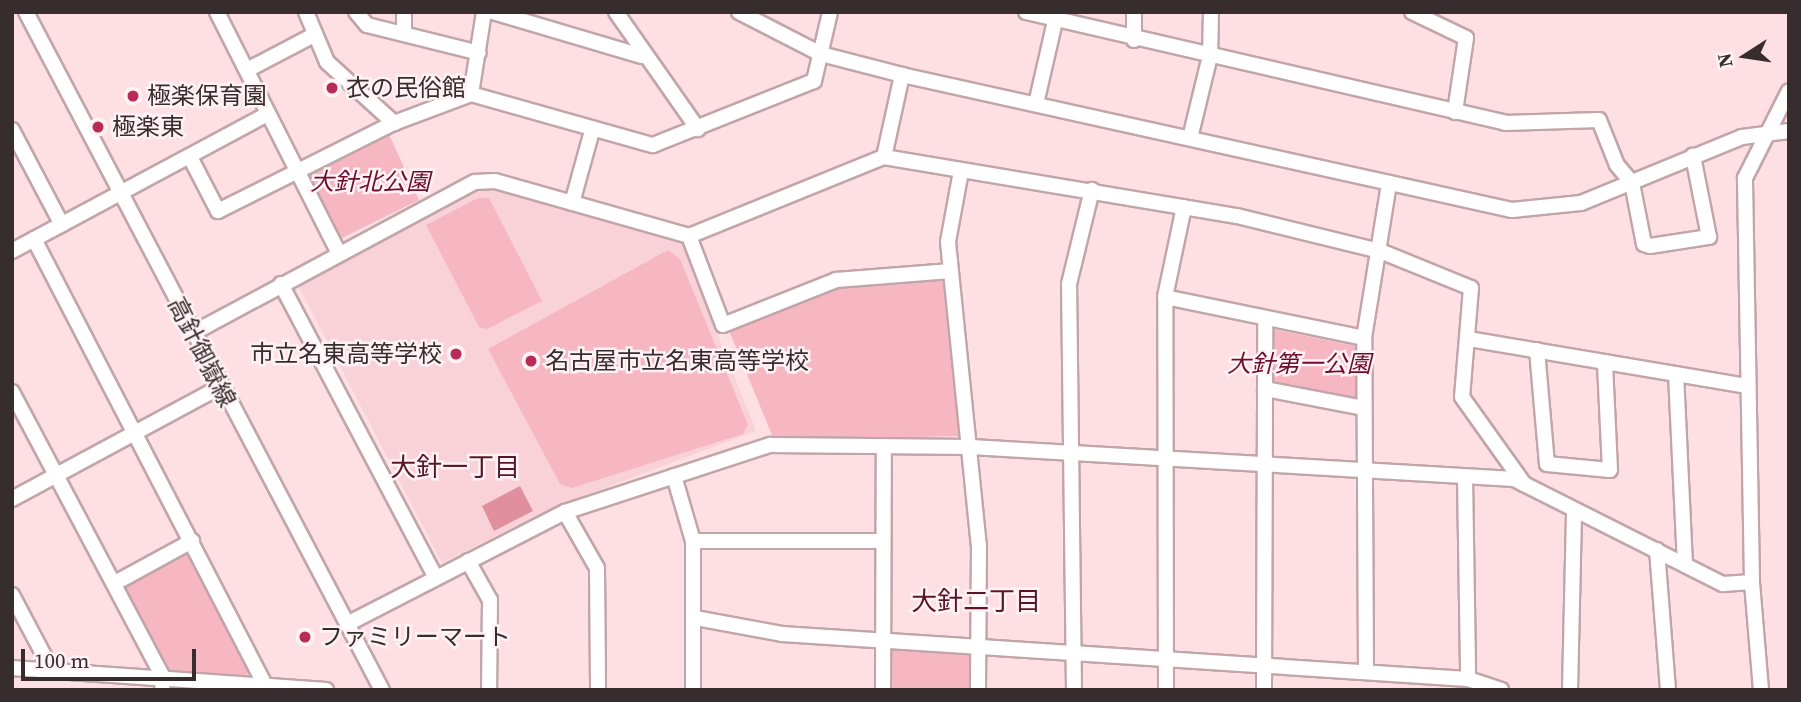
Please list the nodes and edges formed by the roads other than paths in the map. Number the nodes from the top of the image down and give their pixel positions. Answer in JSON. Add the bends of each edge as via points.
{"nodes":[{"id":1,"x":26,"y":12,"type":"edge"},
{"id":2,"x":306,"y":12,"type":"edge"},
{"id":3,"x":356,"y":12,"type":"edge"},
{"id":4,"x":404,"y":12,"type":"edge"},
{"id":5,"x":484,"y":12,"type":"edge"},
{"id":6,"x":493,"y":12,"type":"edge"},
{"id":7,"x":616,"y":12,"type":"edge"},
{"id":8,"x":739,"y":12,"type":"edge"},
{"id":9,"x":830,"y":12,"type":"edge"},
{"id":10,"x":1026,"y":12,"type":"edge"},
{"id":11,"x":1134,"y":12,"type":"edge"},
{"id":12,"x":1211,"y":12,"type":"edge"},
{"id":13,"x":1412,"y":12,"type":"edge"},
{"id":14,"x":221,"y":14,"type":"edge"},
{"id":15,"x":1057,"y":16,"type":"edge"},
{"id":16,"x":404,"y":33,"type":"junction"},
{"id":17,"x":314,"y":35,"type":"junction"},
{"id":18,"x":1134,"y":40,"type":"junction"},
{"id":19,"x":479,"y":53,"type":"junction"},
{"id":20,"x":821,"y":54,"type":"junction"},
{"id":21,"x":642,"y":55,"type":"junction"},
{"id":22,"x":1210,"y":56,"type":"junction"},
{"id":23,"x":247,"y":70,"type":"junction"},
{"id":24,"x":902,"y":75,"type":"junction"},
{"id":25,"x":1789,"y":91,"type":"edge"},
{"id":26,"x":471,"y":94,"type":"junction"},
{"id":27,"x":1036,"y":104,"type":"junction"},
{"id":28,"x":1455,"y":112,"type":"junction"},
{"id":29,"x":267,"y":114,"type":"junction"},
{"id":30,"x":394,"y":123,"type":"junction"},
{"id":31,"x":698,"y":129,"type":"junction"},
{"id":32,"x":12,"y":130,"type":"edge"},
{"id":33,"x":1769,"y":130,"type":"junction"},
{"id":34,"x":592,"y":131,"type":"junction"},
{"id":35,"x":1789,"y":131,"type":"edge"},
{"id":36,"x":1190,"y":138,"type":"junction"},
{"id":37,"x":1693,"y":156,"type":"junction"},
{"id":38,"x":190,"y":157,"type":"junction"},
{"id":39,"x":884,"y":157,"type":"junction"},
{"id":40,"x":297,"y":171,"type":"junction"},
{"id":41,"x":961,"y":171,"type":"junction"},
{"id":42,"x":1632,"y":183,"type":"junction"},
{"id":43,"x":1389,"y":184,"type":"junction"},
{"id":44,"x":1092,"y":190,"type":"junction"},
{"id":45,"x":122,"y":195,"type":"junction"},
{"id":46,"x":572,"y":203,"type":"junction"},
{"id":47,"x":1184,"y":207,"type":"junction"},
{"id":48,"x":62,"y":225,"type":"junction"},
{"id":49,"x":689,"y":236,"type":"junction"},
{"id":50,"x":34,"y":239,"type":"junction"},
{"id":51,"x":12,"y":251,"type":"edge"},
{"id":52,"x":1380,"y":251,"type":"junction"},
{"id":53,"x":339,"y":253,"type":"junction"},
{"id":54,"x":951,"y":271,"type":"junction"},
{"id":55,"x":281,"y":284,"type":"junction"},
{"id":56,"x":1165,"y":297,"type":"junction"},
{"id":57,"x":1265,"y":318,"type":"junction"},
{"id":58,"x":193,"y":333,"type":"junction"},
{"id":59,"x":1364,"y":338,"type":"junction"},
{"id":60,"x":1469,"y":339,"type":"junction"},
{"id":61,"x":1536,"y":350,"type":"junction"},
{"id":62,"x":1605,"y":362,"type":"junction"},
{"id":63,"x":1675,"y":374,"type":"junction"},
{"id":64,"x":1748,"y":386,"type":"junction"},
{"id":65,"x":220,"y":387,"type":"junction"},
{"id":66,"x":1265,"y":390,"type":"junction"},
{"id":67,"x":12,"y":392,"type":"edge"},
{"id":68,"x":1364,"y":408,"type":"junction"},
{"id":69,"x":136,"y":434,"type":"junction"},
{"id":70,"x":884,"y":446,"type":"junction"},
{"id":71,"x":971,"y":447,"type":"junction"},
{"id":72,"x":1072,"y":453,"type":"junction"},
{"id":73,"x":1166,"y":459,"type":"junction"},
{"id":74,"x":1265,"y":465,"type":"junction"},
{"id":75,"x":1365,"y":474,"type":"junction"},
{"id":76,"x":674,"y":476,"type":"junction"},
{"id":77,"x":1465,"y":477,"type":"junction"},
{"id":78,"x":55,"y":478,"type":"junction"},
{"id":79,"x":1525,"y":485,"type":"junction"},
{"id":80,"x":12,"y":499,"type":"edge"},
{"id":81,"x":1574,"y":510,"type":"junction"},
{"id":82,"x":565,"y":512,"type":"junction"},
{"id":83,"x":191,"y":541,"type":"junction"},
{"id":84,"x":693,"y":541,"type":"junction"},
{"id":85,"x":883,"y":541,"type":"junction"},
{"id":86,"x":1657,"y":550,"type":"junction"},
{"id":87,"x":468,"y":561,"type":"junction"},
{"id":88,"x":1685,"y":564,"type":"junction"},
{"id":89,"x":436,"y":578,"type":"junction"},
{"id":90,"x":1752,"y":582,"type":"junction"},
{"id":91,"x":115,"y":583,"type":"junction"},
{"id":92,"x":12,"y":595,"type":"edge"},
{"id":93,"x":695,"y":618,"type":"junction"},
{"id":94,"x":347,"y":624,"type":"junction"},
{"id":95,"x":883,"y":641,"type":"junction"},
{"id":96,"x":978,"y":649,"type":"junction"},
{"id":97,"x":1074,"y":655,"type":"junction"},
{"id":98,"x":1166,"y":660,"type":"junction"},
{"id":99,"x":1264,"y":666,"type":"junction"},
{"id":100,"x":12,"y":668,"type":"edge"},
{"id":101,"x":52,"y":671,"type":"junction"},
{"id":102,"x":1366,"y":672,"type":"junction"},
{"id":103,"x":1468,"y":679,"type":"junction"},
{"id":104,"x":162,"y":683,"type":"edge"},
{"id":105,"x":264,"y":683,"type":"junction"},
{"id":106,"x":326,"y":690,"type":"edge"},
{"id":107,"x":382,"y":690,"type":"edge"},
{"id":108,"x":489,"y":690,"type":"edge"},
{"id":109,"x":598,"y":690,"type":"edge"},
{"id":110,"x":692,"y":690,"type":"edge"},
{"id":111,"x":883,"y":690,"type":"edge"},
{"id":112,"x":978,"y":690,"type":"edge"},
{"id":113,"x":1074,"y":690,"type":"edge"},
{"id":114,"x":1166,"y":690,"type":"edge"},
{"id":115,"x":1264,"y":690,"type":"edge"},
{"id":116,"x":1501,"y":690,"type":"edge"},
{"id":117,"x":1570,"y":690,"type":"edge"},
{"id":118,"x":1668,"y":690,"type":"edge"},
{"id":119,"x":1761,"y":690,"type":"edge"}],
"edges":[{"from":1,"to":45,"type":"street","name":"高針御嶽線"},
{"from":2,"to":17,"type":"street"},
{"from":3,"to":16,"type":"street","via":[[368,25]]},
{"from":4,"to":16,"type":"street"},
{"from":5,"to":19,"type":"street"},
{"from":6,"to":21,"type":"street"},
{"from":7,"to":21,"type":"street"},
{"from":8,"to":20,"type":"street"},
{"from":9,"to":20,"type":"street"},
{"from":10,"to":15,"type":"street"},
{"from":11,"to":18,"type":"street"},
{"from":12,"to":22,"type":"street"},
{"from":13,"to":28,"type":"street","via":[[1466,37]]},
{"from":14,"to":23,"type":"street"},
{"from":15,"to":18,"type":"street"},
{"from":15,"to":27,"type":"street"},
{"from":16,"to":19,"type":"street"},
{"from":17,"to":23,"type":"street"},
{"from":17,"to":30,"type":"street","via":[[327,62]]},
{"from":18,"to":22,"type":"street"},
{"from":19,"to":26,"type":"street"},
{"from":20,"to":24,"type":"street"},
{"from":20,"to":31,"type":"street","via":[[814,81]]},
{"from":21,"to":31,"type":"street"},
{"from":22,"to":28,"type":"street"},
{"from":22,"to":36,"type":"street"},
{"from":23,"to":29,"type":"street"},
{"from":24,"to":27,"type":"street"},
{"from":24,"to":39,"type":"street"},
{"from":25,"to":33,"type":"street"},
{"from":26,"to":30,"type":"street"},
{"from":26,"to":34,"type":"street"},
{"from":27,"to":36,"type":"street"},
{"from":28,"to":42,"type":"street","via":[[1526,125],[1599,120],[1617,165]]},
{"from":29,"to":38,"type":"street"},
{"from":29,"to":40,"type":"street"},
{"from":30,"to":40,"type":"street"},
{"from":31,"to":34,"type":"street","via":[[653,145]]},
{"from":32,"to":48,"type":"street"},
{"from":33,"to":35,"type":"street"},
{"from":33,"to":37,"type":"street"},
{"from":33,"to":64,"type":"street","via":[[1745,178]]},
{"from":34,"to":46,"type":"street"},
{"from":36,"to":43,"type":"street"},
{"from":37,"to":42,"type":"street"},
{"from":37,"to":42,"type":"street","via":[[1709,237],[1704,240],[1644,244]]},
{"from":38,"to":40,"type":"street","via":[[218,211]]},
{"from":38,"to":45,"type":"street"},
{"from":39,"to":41,"type":"street"},
{"from":39,"to":49,"type":"street"},
{"from":40,"to":53,"type":"street"},
{"from":41,"to":44,"type":"street"},
{"from":41,"to":54,"type":"street","via":[[948,242]]},
{"from":42,"to":43,"type":"street","via":[[1581,203],[1533,211]]},
{"from":43,"to":52,"type":"street"},
{"from":44,"to":47,"type":"street"},
{"from":44,"to":72,"type":"street","via":[[1069,284]]},
{"from":45,"to":48,"type":"street"},
{"from":45,"to":58,"type":"street","name":"高針御嶽線"},
{"from":46,"to":49,"type":"street"},
{"from":46,"to":53,"type":"street","via":[[475,182]]},
{"from":47,"to":52,"type":"street"},
{"from":47,"to":56,"type":"street"},
{"from":48,"to":50,"type":"street"},
{"from":49,"to":54,"type":"street","via":[[723,325],[836,280]]},
{"from":50,"to":51,"type":"street"},
{"from":50,"to":69,"type":"street"},
{"from":52,"to":59,"type":"street"},
{"from":52,"to":60,"type":"street","via":[[1471,288]]},
{"from":53,"to":55,"type":"street"},
{"from":54,"to":71,"type":"street"},
{"from":55,"to":58,"type":"street"},
{"from":55,"to":89,"type":"street"},
{"from":56,"to":57,"type":"street"},
{"from":56,"to":73,"type":"street"},
{"from":57,"to":59,"type":"street"},
{"from":57,"to":66,"type":"street"},
{"from":58,"to":65,"type":"street","name":"高針御嶽線"},
{"from":59,"to":68,"type":"street"},
{"from":60,"to":61,"type":"street"},
{"from":60,"to":79,"type":"street","via":[[1462,397]]},
{"from":61,"to":62,"type":"street"},
{"from":61,"to":62,"type":"street","via":[[1547,464],[1610,470]]},
{"from":62,"to":63,"type":"street"},
{"from":63,"to":64,"type":"street"},
{"from":63,"to":88,"type":"street"},
{"from":64,"to":90,"type":"street"},
{"from":65,"to":69,"type":"street"},
{"from":65,"to":94,"type":"street","name":"高針御嶽線"},
{"from":66,"to":68,"type":"street"},
{"from":66,"to":74,"type":"street"},
{"from":67,"to":78,"type":"street"},
{"from":68,"to":75,"type":"street"},
{"from":69,"to":78,"type":"street"},
{"from":69,"to":83,"type":"street"},
{"from":70,"to":71,"type":"street"},
{"from":70,"to":76,"type":"street","via":[[770,445]]},
{"from":70,"to":85,"type":"street"},
{"from":71,"to":72,"type":"street"},
{"from":71,"to":96,"type":"street"},
{"from":72,"to":73,"type":"street"},
{"from":72,"to":97,"type":"street"},
{"from":73,"to":74,"type":"street"},
{"from":73,"to":98,"type":"street"},
{"from":74,"to":75,"type":"street"},
{"from":74,"to":99,"type":"street"},
{"from":75,"to":77,"type":"street"},
{"from":75,"to":102,"type":"street"},
{"from":76,"to":82,"type":"street"},
{"from":76,"to":84,"type":"street"},
{"from":77,"to":79,"type":"street"},
{"from":77,"to":103,"type":"street"},
{"from":78,"to":80,"type":"street"},
{"from":78,"to":91,"type":"street"},
{"from":79,"to":81,"type":"street"},
{"from":81,"to":86,"type":"street"},
{"from":81,"to":117,"type":"street"},
{"from":82,"to":87,"type":"street"},
{"from":82,"to":109,"type":"street","via":[[597,568]]},
{"from":83,"to":91,"type":"street"},
{"from":83,"to":105,"type":"street"},
{"from":84,"to":85,"type":"street"},
{"from":84,"to":93,"type":"street"},
{"from":85,"to":95,"type":"street"},
{"from":86,"to":88,"type":"street"},
{"from":86,"to":118,"type":"street"},
{"from":87,"to":89,"type":"street"},
{"from":87,"to":108,"type":"street","via":[[490,600]]},
{"from":88,"to":90,"type":"street","via":[[1723,584]]},
{"from":89,"to":94,"type":"street"},
{"from":90,"to":119,"type":"street"},
{"from":91,"to":104,"type":"street"},
{"from":92,"to":101,"type":"street"},
{"from":93,"to":95,"type":"street","via":[[782,634]]},
{"from":93,"to":110,"type":"street"},
{"from":94,"to":107,"type":"street","name":"高針御嶽線"},
{"from":95,"to":96,"type":"street"},
{"from":95,"to":111,"type":"street"},
{"from":96,"to":97,"type":"street"},
{"from":96,"to":112,"type":"street"},
{"from":97,"to":98,"type":"street"},
{"from":97,"to":113,"type":"street"},
{"from":98,"to":99,"type":"street"},
{"from":98,"to":114,"type":"street"},
{"from":99,"to":102,"type":"street"},
{"from":99,"to":115,"type":"street"},
{"from":100,"to":101,"type":"street"},
{"from":101,"to":104,"type":"street"},
{"from":102,"to":103,"type":"street"},
{"from":103,"to":116,"type":"street"},
{"from":104,"to":105,"type":"street"},
{"from":105,"to":106,"type":"street"}]}
